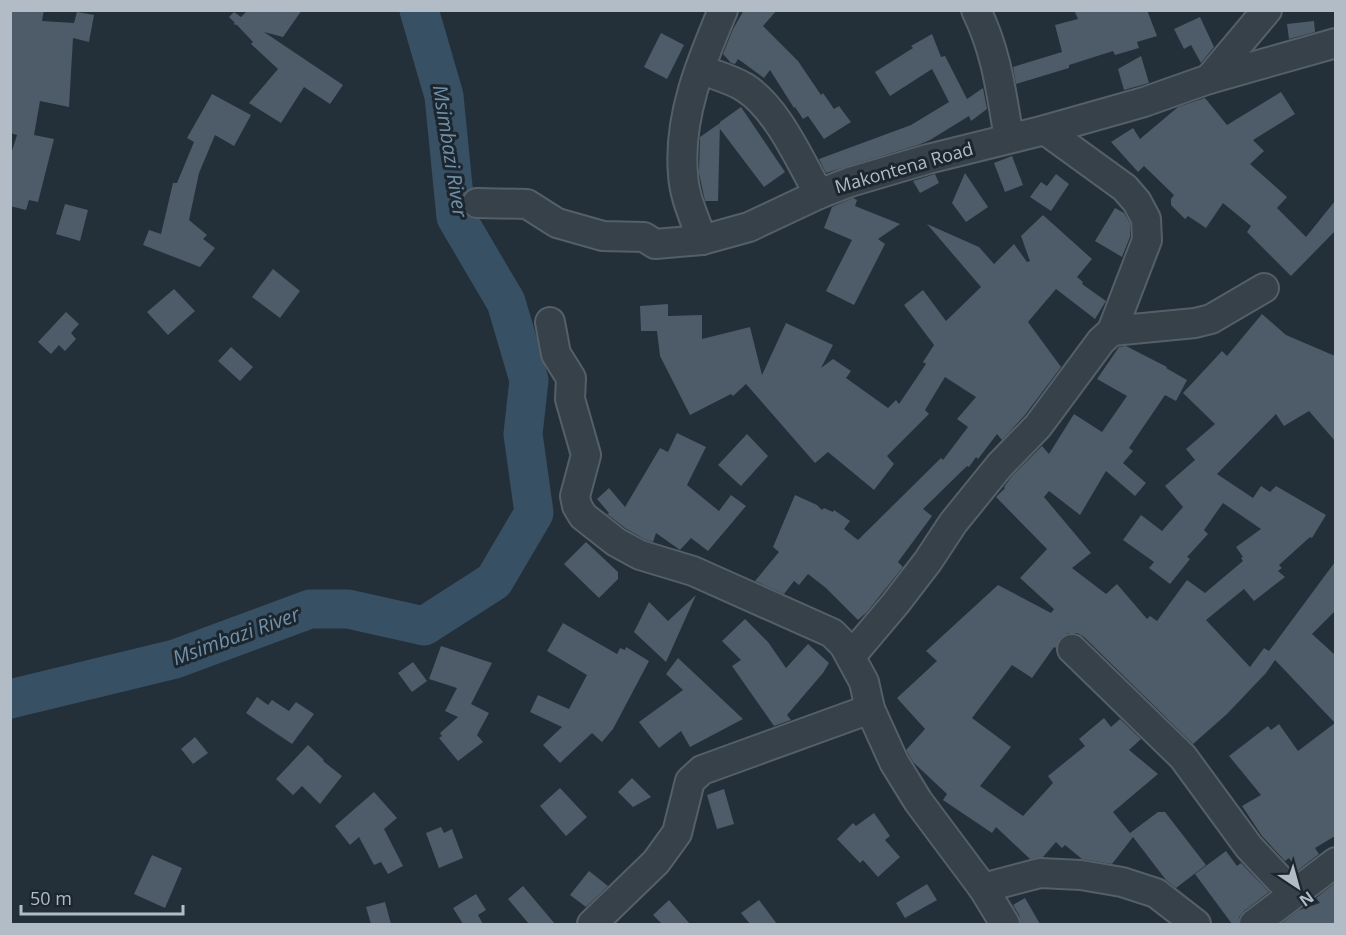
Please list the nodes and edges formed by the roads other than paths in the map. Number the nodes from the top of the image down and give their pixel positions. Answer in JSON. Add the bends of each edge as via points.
{"nodes":[{"id":1,"x":723,"y":10,"type":"edge"},
{"id":2,"x":976,"y":10,"type":"edge"},
{"id":3,"x":1267,"y":10,"type":"edge"},
{"id":4,"x":1335,"y":43,"type":"edge"},
{"id":5,"x":700,"y":69,"type":"junction"},
{"id":6,"x":1209,"y":79,"type":"junction"},
{"id":7,"x":1046,"y":130,"type":"junction"},
{"id":8,"x":1010,"y":138,"type":"junction"},
{"id":9,"x":819,"y":194,"type":"junction"},
{"id":10,"x":477,"y":203,"type":"dead end"},
{"id":11,"x":702,"y":240,"type":"junction"},
{"id":12,"x":1264,"y":288,"type":"dead end"},
{"id":13,"x":549,"y":322,"type":"dead end"},
{"id":14,"x":1112,"y":331,"type":"junction"},
{"id":15,"x":1072,"y":649,"type":"dead end"},
{"id":16,"x":851,"y":656,"type":"junction"},
{"id":17,"x":870,"y":709,"type":"junction"},
{"id":18,"x":1335,"y":862,"type":"edge"},
{"id":19,"x":983,"y":888,"type":"junction"},
{"id":20,"x":1294,"y":892,"type":"junction"},
{"id":21,"x":592,"y":924,"type":"edge"},
{"id":22,"x":1005,"y":924,"type":"edge"},
{"id":23,"x":1196,"y":924,"type":"edge"},
{"id":24,"x":1254,"y":924,"type":"edge"}],
"edges":[{"from":1,"to":5,"type":"street"},
{"from":2,"to":8,"type":"street","via":[[995,58]]},
{"from":3,"to":6,"type":"street"},
{"from":4,"to":6,"type":"street","name":"Makontena Road"},
{"from":5,"to":9,"type":"street","via":[[744,87],[762,102]]},
{"from":5,"to":11,"type":"street","via":[[688,107],[683,175]]},
{"from":6,"to":7,"type":"street","name":"Makontena Road"},
{"from":7,"to":8,"type":"street","name":"Makontena Road"},
{"from":7,"to":14,"type":"street","via":[[1125,188],[1146,219],[1147,240]]},
{"from":8,"to":9,"type":"street","name":"Makontena Road"},
{"from":9,"to":11,"type":"street","name":"Makontena Road","via":[[749,227]]},
{"from":10,"to":11,"type":"street","name":"Makontena Road","via":[[527,204],[557,223],[603,236],[644,237],[655,244]]},
{"from":12,"to":14,"type":"street","via":[[1212,319]]},
{"from":13,"to":16,"type":"street","via":[[556,354],[571,378],[570,399],[586,455],[575,496],[583,516],[640,555],[702,575],[832,633]]},
{"from":14,"to":16,"type":"street","via":[[1038,426],[960,514],[928,561]]},
{"from":15,"to":20,"type":"street","via":[[1183,756],[1249,847]]},
{"from":16,"to":17,"type":"street","via":[[864,682]]},
{"from":17,"to":19,"type":"street","via":[[894,762],[918,801]]},
{"from":17,"to":21,"type":"street","via":[[695,774],[677,833],[656,862]]},
{"from":18,"to":20,"type":"street"},
{"from":19,"to":22,"type":"street"},
{"from":19,"to":23,"type":"street","via":[[1040,873],[1081,875],[1156,893]]},
{"from":20,"to":24,"type":"street"}]}
